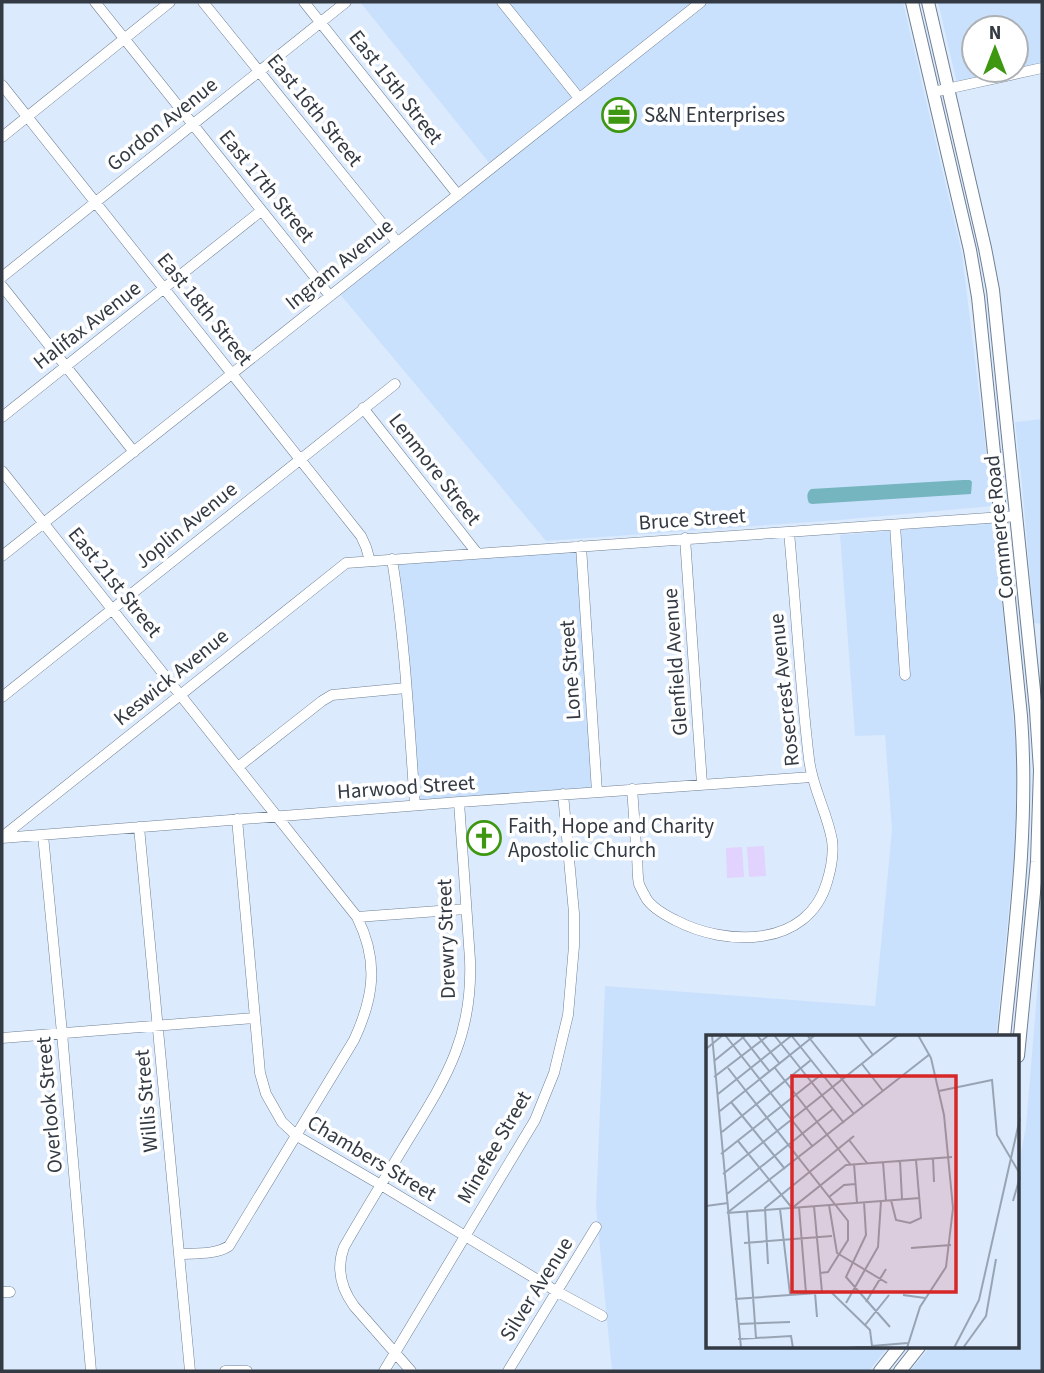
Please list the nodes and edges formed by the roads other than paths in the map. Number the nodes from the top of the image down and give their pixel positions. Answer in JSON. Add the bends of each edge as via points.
{"nodes":[{"id":1,"x":95,"y":2,"type":"edge"},
{"id":2,"x":170,"y":2,"type":"edge"},
{"id":3,"x":203,"y":2,"type":"edge"},
{"id":4,"x":304,"y":2,"type":"edge"},
{"id":5,"x":346,"y":2,"type":"edge"},
{"id":6,"x":502,"y":2,"type":"edge"},
{"id":7,"x":701,"y":2,"type":"edge"},
{"id":8,"x":912,"y":2,"type":"edge"},
{"id":9,"x":928,"y":2,"type":"edge"},
{"id":10,"x":320,"y":22,"type":"junction"},
{"id":11,"x":124,"y":38,"type":"junction"},
{"id":12,"x":1042,"y":68,"type":"edge"},
{"id":13,"x":259,"y":72,"type":"junction"},
{"id":14,"x":2,"y":85,"type":"edge"},
{"id":15,"x":948,"y":89,"type":"junction"},
{"id":16,"x":933,"y":92,"type":"junction"},
{"id":17,"x":579,"y":98,"type":"junction"},
{"id":18,"x":27,"y":116,"type":"junction"},
{"id":19,"x":193,"y":125,"type":"junction"},
{"id":20,"x":2,"y":136,"type":"edge"},
{"id":21,"x":458,"y":195,"type":"junction"},
{"id":22,"x":95,"y":202,"type":"junction"},
{"id":23,"x":261,"y":211,"type":"junction"},
{"id":24,"x":397,"y":242,"type":"junction"},
{"id":25,"x":2,"y":277,"type":"edge"},
{"id":26,"x":2,"y":286,"type":"edge"},
{"id":27,"x":164,"y":289,"type":"junction"},
{"id":28,"x":330,"y":296,"type":"junction"},
{"id":29,"x":66,"y":366,"type":"junction"},
{"id":30,"x":232,"y":374,"type":"junction"},
{"id":31,"x":395,"y":384,"type":"dead end"},
{"id":32,"x":363,"y":408,"type":"junction"},
{"id":33,"x":2,"y":417,"type":"edge"},
{"id":34,"x":134,"y":452,"type":"junction"},
{"id":35,"x":300,"y":459,"type":"junction"},
{"id":36,"x":2,"y":471,"type":"edge"},
{"id":37,"x":1017,"y":516,"type":"junction"},
{"id":38,"x":1001,"y":517,"type":"junction"},
{"id":39,"x":44,"y":524,"type":"junction"},
{"id":40,"x":895,"y":525,"type":"junction"},
{"id":41,"x":789,"y":532,"type":"junction"},
{"id":42,"x":685,"y":538,"type":"junction"},
{"id":43,"x":581,"y":546,"type":"junction"},
{"id":44,"x":477,"y":553,"type":"junction"},
{"id":45,"x":2,"y":556,"type":"edge"},
{"id":46,"x":392,"y":559,"type":"junction"},
{"id":47,"x":370,"y":561,"type":"junction"},
{"id":48,"x":112,"y":609,"type":"junction"},
{"id":49,"x":905,"y":675,"type":"dead end"},
{"id":50,"x":407,"y":688,"type":"junction"},
{"id":51,"x":180,"y":694,"type":"junction"},
{"id":52,"x":2,"y":697,"type":"edge"},
{"id":53,"x":238,"y":767,"type":"junction"},
{"id":54,"x":812,"y":777,"type":"junction"},
{"id":55,"x":702,"y":784,"type":"junction"},
{"id":56,"x":632,"y":789,"type":"junction"},
{"id":57,"x":597,"y":792,"type":"junction"},
{"id":58,"x":563,"y":794,"type":"junction"},
{"id":59,"x":459,"y":802,"type":"junction"},
{"id":60,"x":415,"y":805,"type":"junction"},
{"id":61,"x":277,"y":816,"type":"junction"},
{"id":62,"x":237,"y":819,"type":"junction"},
{"id":63,"x":139,"y":827,"type":"junction"},
{"id":64,"x":43,"y":835,"type":"junction"},
{"id":65,"x":2,"y":837,"type":"edge"},
{"id":66,"x":466,"y":909,"type":"junction"},
{"id":67,"x":357,"y":917,"type":"junction"},
{"id":68,"x":254,"y":1018,"type":"junction"},
{"id":69,"x":159,"y":1026,"type":"junction"},
{"id":70,"x":62,"y":1033,"type":"junction"},
{"id":71,"x":1004,"y":1035,"type":"edge"},
{"id":72,"x":1020,"y":1037,"type":"edge"},
{"id":73,"x":2,"y":1038,"type":"edge"},
{"id":74,"x":297,"y":1136,"type":"junction"},
{"id":75,"x":381,"y":1185,"type":"junction"},
{"id":76,"x":596,"y":1227,"type":"dead end"},
{"id":77,"x":465,"y":1237,"type":"junction"},
{"id":78,"x":179,"y":1254,"type":"junction"},
{"id":79,"x":556,"y":1291,"type":"junction"},
{"id":80,"x":602,"y":1316,"type":"dead end"},
{"id":81,"x":898,"y":1348,"type":"edge"},
{"id":82,"x":918,"y":1348,"type":"edge"},
{"id":83,"x":395,"y":1354,"type":"junction"},
{"id":84,"x":91,"y":1371,"type":"edge"},
{"id":85,"x":190,"y":1371,"type":"edge"},
{"id":86,"x":225,"y":1371,"type":"edge"},
{"id":87,"x":247,"y":1371,"type":"edge"},
{"id":88,"x":384,"y":1371,"type":"edge"},
{"id":89,"x":411,"y":1371,"type":"edge"},
{"id":90,"x":508,"y":1371,"type":"edge"},
{"id":91,"x":880,"y":1371,"type":"edge"},
{"id":92,"x":900,"y":1371,"type":"edge"}],
"edges":[{"from":1,"to":11,"type":"street","name":"East 17th Street"},
{"from":2,"to":11,"type":"street"},
{"from":3,"to":13,"type":"street","name":"East 16th Street"},
{"from":4,"to":10,"type":"street","name":"East 15th Street"},
{"from":5,"to":10,"type":"street","name":"Gordon Avenue"},
{"from":6,"to":17,"type":"street"},
{"from":7,"to":17,"type":"street","name":"Ingram Avenue"},
{"from":8,"to":16,"type":"main road","name":"Commerce Road"},
{"from":9,"to":15,"type":"main road","name":"Commerce Road"},
{"from":10,"to":13,"type":"street","name":"Gordon Avenue"},
{"from":10,"to":21,"type":"street","name":"East 15th Street"},
{"from":11,"to":18,"type":"street"},
{"from":11,"to":19,"type":"street","name":"East 17th Street"},
{"from":12,"to":15,"type":"street"},
{"from":13,"to":19,"type":"street","name":"Gordon Avenue"},
{"from":13,"to":24,"type":"street","name":"East 16th Street"},
{"from":14,"to":18,"type":"street","name":"East 18th Street"},
{"from":15,"to":16,"type":"street"},
{"from":15,"to":37,"type":"main road","name":"Commerce Road","via":[[991,277]]},
{"from":16,"to":38,"type":"main road","name":"Commerce Road","via":[[978,297]]},
{"from":17,"to":21,"type":"street","name":"Ingram Avenue"},
{"from":18,"to":20,"type":"street"},
{"from":18,"to":22,"type":"street","name":"East 18th Street"},
{"from":19,"to":22,"type":"street","name":"Gordon Avenue"},
{"from":19,"to":23,"type":"street","name":"East 17th Street"},
{"from":21,"to":24,"type":"street","name":"Ingram Avenue"},
{"from":22,"to":25,"type":"street","name":"Gordon Avenue"},
{"from":22,"to":27,"type":"street","name":"East 18th Street"},
{"from":23,"to":27,"type":"street","name":"Halifax Avenue"},
{"from":23,"to":28,"type":"street","name":"East 17th Street"},
{"from":24,"to":28,"type":"street","name":"Ingram Avenue"},
{"from":26,"to":29,"type":"street"},
{"from":27,"to":29,"type":"street","name":"Halifax Avenue"},
{"from":27,"to":30,"type":"street","name":"East 18th Street"},
{"from":28,"to":30,"type":"street","name":"Ingram Avenue"},
{"from":29,"to":33,"type":"street","name":"Halifax Avenue"},
{"from":29,"to":34,"type":"street"},
{"from":30,"to":34,"type":"street","name":"Ingram Avenue"},
{"from":30,"to":35,"type":"street","name":"East 18th Street"},
{"from":31,"to":32,"type":"street","name":"Joplin Avenue"},
{"from":32,"to":35,"type":"street","name":"Joplin Avenue"},
{"from":32,"to":44,"type":"street","name":"Lenmore Street"},
{"from":34,"to":39,"type":"street","name":"Ingram Avenue"},
{"from":35,"to":47,"type":"street","name":"East 18th Street","via":[[361,536]]},
{"from":35,"to":48,"type":"street","name":"Joplin Avenue"},
{"from":36,"to":39,"type":"street","name":"East 21st Street"},
{"from":37,"to":38,"type":"street","name":"Bruce Street"},
{"from":37,"to":72,"type":"main road","name":"Commerce Road","via":[[1040,783],[1037,872]]},
{"from":38,"to":40,"type":"street","name":"Bruce Street"},
{"from":38,"to":71,"type":"main road","name":"Commerce Road","via":[[1024,776],[1021,872]]},
{"from":39,"to":45,"type":"street","name":"Ingram Avenue"},
{"from":39,"to":48,"type":"street","name":"East 21st Street"},
{"from":40,"to":41,"type":"street","name":"Bruce Street"},
{"from":40,"to":49,"type":"street"},
{"from":41,"to":42,"type":"street","name":"Bruce Street"},
{"from":41,"to":54,"type":"street","name":"Rosecrest Avenue"},
{"from":42,"to":43,"type":"street","name":"Bruce Street"},
{"from":42,"to":55,"type":"street","name":"Glenfield Avenue"},
{"from":43,"to":44,"type":"street","name":"Bruce Street"},
{"from":43,"to":57,"type":"street","name":"Lone Street"},
{"from":44,"to":46,"type":"street","name":"Bruce Street"},
{"from":46,"to":47,"type":"street","name":"Bruce Street"},
{"from":46,"to":50,"type":"street"},
{"from":47,"to":51,"type":"street","name":"Keswick Avenue","via":[[343,564]]},
{"from":48,"to":51,"type":"street","name":"East 21st Street"},
{"from":48,"to":52,"type":"street","name":"Joplin Avenue"},
{"from":50,"to":53,"type":"street","via":[[332,695]]},
{"from":50,"to":60,"type":"street"},
{"from":51,"to":53,"type":"street","name":"East 21st Street"},
{"from":51,"to":65,"type":"street","name":"Keswick Avenue"},
{"from":53,"to":61,"type":"street","name":"East 21st Street"},
{"from":54,"to":55,"type":"street","name":"Harwood Street"},
{"from":54,"to":56,"type":"street","name":"Rosecrest Avenue","via":[[832,841],[827,885],[806,917],[771,935],[732,937],[696,929],[664,915],[648,901],[639,883]]},
{"from":55,"to":56,"type":"street","name":"Harwood Street"},
{"from":56,"to":57,"type":"street","name":"Harwood Street"},
{"from":57,"to":58,"type":"street","name":"Harwood Street"},
{"from":58,"to":59,"type":"street","name":"Harwood Street"},
{"from":58,"to":77,"type":"street","name":"Minefee Street","via":[[574,929],[566,1030],[541,1108]]},
{"from":59,"to":60,"type":"street","name":"Harwood Street"},
{"from":59,"to":66,"type":"street","name":"Drewry Street"},
{"from":60,"to":61,"type":"street","name":"Harwood Street"},
{"from":61,"to":62,"type":"street","name":"Harwood Street"},
{"from":61,"to":67,"type":"street","name":"East 21st Street"},
{"from":62,"to":63,"type":"street","name":"Harwood Street"},
{"from":62,"to":68,"type":"street","name":"Chambers Street"},
{"from":63,"to":64,"type":"street","name":"Harwood Street"},
{"from":63,"to":69,"type":"street","name":"Willis Street"},
{"from":64,"to":65,"type":"street","name":"Harwood Street"},
{"from":64,"to":70,"type":"street","name":"Overlook Street"},
{"from":66,"to":67,"type":"street"},
{"from":66,"to":75,"type":"street","name":"Drewry Street","via":[[470,986],[460,1042],[444,1081]]},
{"from":67,"to":74,"type":"street","via":[[371,969],[367,1007],[354,1040]]},
{"from":68,"to":69,"type":"street"},
{"from":68,"to":74,"type":"street","name":"Chambers Street","via":[[262,1084],[282,1122]]},
{"from":69,"to":70,"type":"street"},
{"from":69,"to":78,"type":"street","name":"Willis Street"},
{"from":70,"to":73,"type":"street"},
{"from":70,"to":84,"type":"street","name":"Overlook Street"},
{"from":74,"to":75,"type":"street","name":"Chambers Street"},
{"from":74,"to":78,"type":"street","via":[[229,1246]]},
{"from":75,"to":77,"type":"street","name":"Chambers Street"},
{"from":75,"to":83,"type":"street","name":"Drewry Street","via":[[344,1247],[341,1278],[347,1296]]},
{"from":76,"to":79,"type":"street","name":"Silver Avenue"},
{"from":77,"to":79,"type":"street","name":"Chambers Street"},
{"from":77,"to":83,"type":"street","name":"Minefee Street"},
{"from":78,"to":85,"type":"street","name":"Willis Street"},
{"from":79,"to":80,"type":"street","name":"Chambers Street"},
{"from":79,"to":90,"type":"street","name":"Silver Avenue"},
{"from":81,"to":91,"type":"main road"},
{"from":82,"to":92,"type":"main road"},
{"from":83,"to":88,"type":"street","name":"Minefee Street"},
{"from":83,"to":89,"type":"street"},
{"from":86,"to":87,"type":"street"}]}
